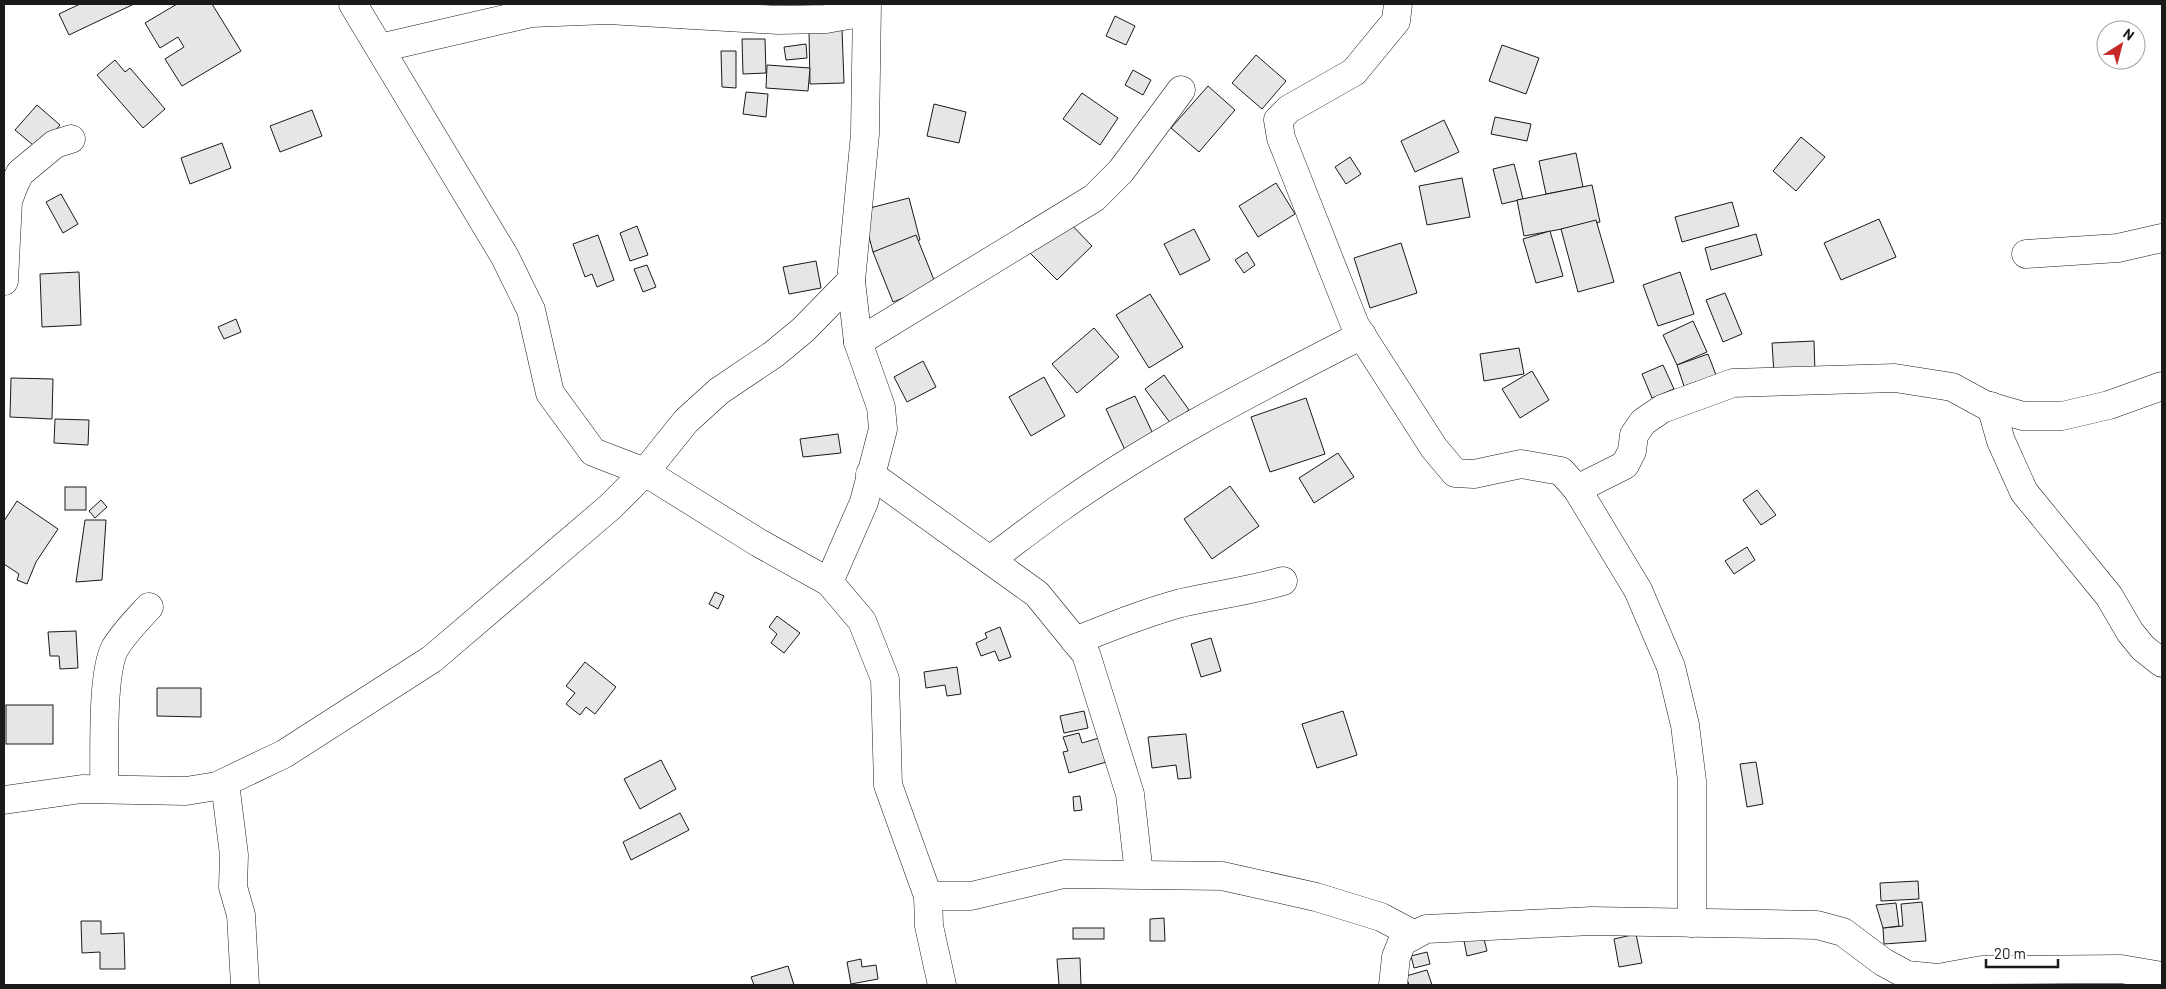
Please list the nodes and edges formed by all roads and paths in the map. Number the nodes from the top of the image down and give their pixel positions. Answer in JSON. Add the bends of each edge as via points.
{"nodes":[{"id":1,"x":353,"y":4,"type":"edge"},
{"id":2,"x":1398,"y":4,"type":"edge"},
{"id":3,"x":867,"y":8,"type":"edge"},
{"id":4,"x":380,"y":48,"type":"junction"},
{"id":5,"x":1181,"y":90,"type":"dead end"},
{"id":6,"x":71,"y":139,"type":"dead end"},
{"id":7,"x":6,"y":198,"type":"edge"},
{"id":8,"x":2162,"y":238,"type":"edge"},
{"id":9,"x":2026,"y":254,"type":"dead end"},
{"id":10,"x":4,"y":281,"type":"edge"},
{"id":11,"x":851,"y":281,"type":"junction"},
{"id":12,"x":1362,"y":336,"type":"junction"},
{"id":13,"x":858,"y":342,"type":"junction"},
{"id":14,"x":2162,"y":386,"type":"edge"},
{"id":15,"x":1991,"y":406,"type":"junction"},
{"id":16,"x":645,"y":472,"type":"junction"},
{"id":17,"x":870,"y":474,"type":"junction"},
{"id":18,"x":1577,"y":489,"type":"junction"},
{"id":19,"x":990,"y":560,"type":"junction"},
{"id":20,"x":829,"y":582,"type":"junction"},
{"id":21,"x":1283,"y":582,"type":"dead end"},
{"id":22,"x":150,"y":607,"type":"dead end"},
{"id":23,"x":1075,"y":641,"type":"junction"},
{"id":24,"x":2162,"y":663,"type":"edge"},
{"id":25,"x":225,"y":783,"type":"junction"},
{"id":26,"x":104,"y":789,"type":"junction"},
{"id":27,"x":4,"y":800,"type":"edge"},
{"id":28,"x":1139,"y":874,"type":"junction"},
{"id":29,"x":928,"y":896,"type":"junction"},
{"id":30,"x":1692,"y":923,"type":"junction"},
{"id":31,"x":1413,"y":934,"type":"junction"},
{"id":32,"x":2162,"y":976,"type":"edge"},
{"id":33,"x":245,"y":985,"type":"edge"},
{"id":34,"x":942,"y":985,"type":"edge"},
{"id":35,"x":1393,"y":985,"type":"edge"}],
"edges":[{"from":1,"to":4,"type":"street"},
{"from":2,"to":12,"type":"street","via":[[1396,21],[1354,72],[1288,109],[1278,120],[1281,138]]},
{"from":3,"to":4,"type":"street","via":[[826,18],[778,20],[608,10],[531,13]]},
{"from":3,"to":11,"type":"street","via":[[865,134]]},
{"from":4,"to":16,"type":"street","via":[[504,256],[532,310],[550,393],[593,452]]},
{"from":5,"to":13,"type":"street","via":[[1121,171],[1094,198]]},
{"from":6,"to":7,"type":"street","via":[[55,144],[20,173]]},
{"from":7,"to":10,"type":"street"},
{"from":8,"to":9,"type":"street","via":[[2118,248]]},
{"from":11,"to":13,"type":"street"},
{"from":11,"to":16,"type":"street","via":[[803,330],[774,354],[719,390],[686,421]]},
{"from":12,"to":18,"type":"street","via":[[1434,448],[1455,472],[1474,474],[1522,464],[1561,471]]},
{"from":12,"to":19,"type":"street","via":[[1277,379],[1138,458],[1060,507]]},
{"from":13,"to":17,"type":"street","via":[[881,408],[883,428]]},
{"from":14,"to":15,"type":"street","via":[[2062,416],[2023,416]]},
{"from":15,"to":18,"type":"street","via":[[1952,387],[1895,378],[1733,383],[1662,409],[1643,422],[1634,435],[1632,452],[1625,465]]},
{"from":15,"to":24,"type":"street","via":[[2001,441],[2024,492],[2109,596],[2130,632]]},
{"from":16,"to":20,"type":"street","via":[[760,544]]},
{"from":16,"to":25,"type":"street","via":[[610,507],[432,659],[284,754]]},
{"from":17,"to":19,"type":"street"},
{"from":17,"to":20,"type":"street","via":[[864,502]]},
{"from":18,"to":30,"type":"street","via":[[1638,590],[1671,668],[1685,725],[1692,780]]},
{"from":19,"to":23,"type":"street","via":[[1037,594]]},
{"from":20,"to":29,"type":"street","via":[[862,621],[885,679],[888,785]]},
{"from":21,"to":23,"type":"street","via":[[1137,616]]},
{"from":22,"to":26,"type":"street","via":[[122,637],[114,650],[108,673]]},
{"from":23,"to":28,"type":"street","via":[[1086,654],[1130,794]]},
{"from":25,"to":26,"type":"street","via":[[186,791]]},
{"from":25,"to":33,"type":"street","via":[[234,855],[234,887],[242,924]]},
{"from":26,"to":27,"type":"street"},
{"from":28,"to":29,"type":"street","via":[[1064,874],[971,896]]},
{"from":28,"to":31,"type":"street","via":[[1222,876],[1316,897],[1381,917]]},
{"from":29,"to":34,"type":"street","via":[[929,926]]},
{"from":30,"to":31,"type":"street","via":[[1592,920],[1426,929]]},
{"from":30,"to":32,"type":"street","via":[[1817,925],[1842,932],[1907,975],[1938,978],[1982,970],[2121,969]]},
{"from":31,"to":35,"type":"street","via":[[1402,942],[1396,957]]}]}
